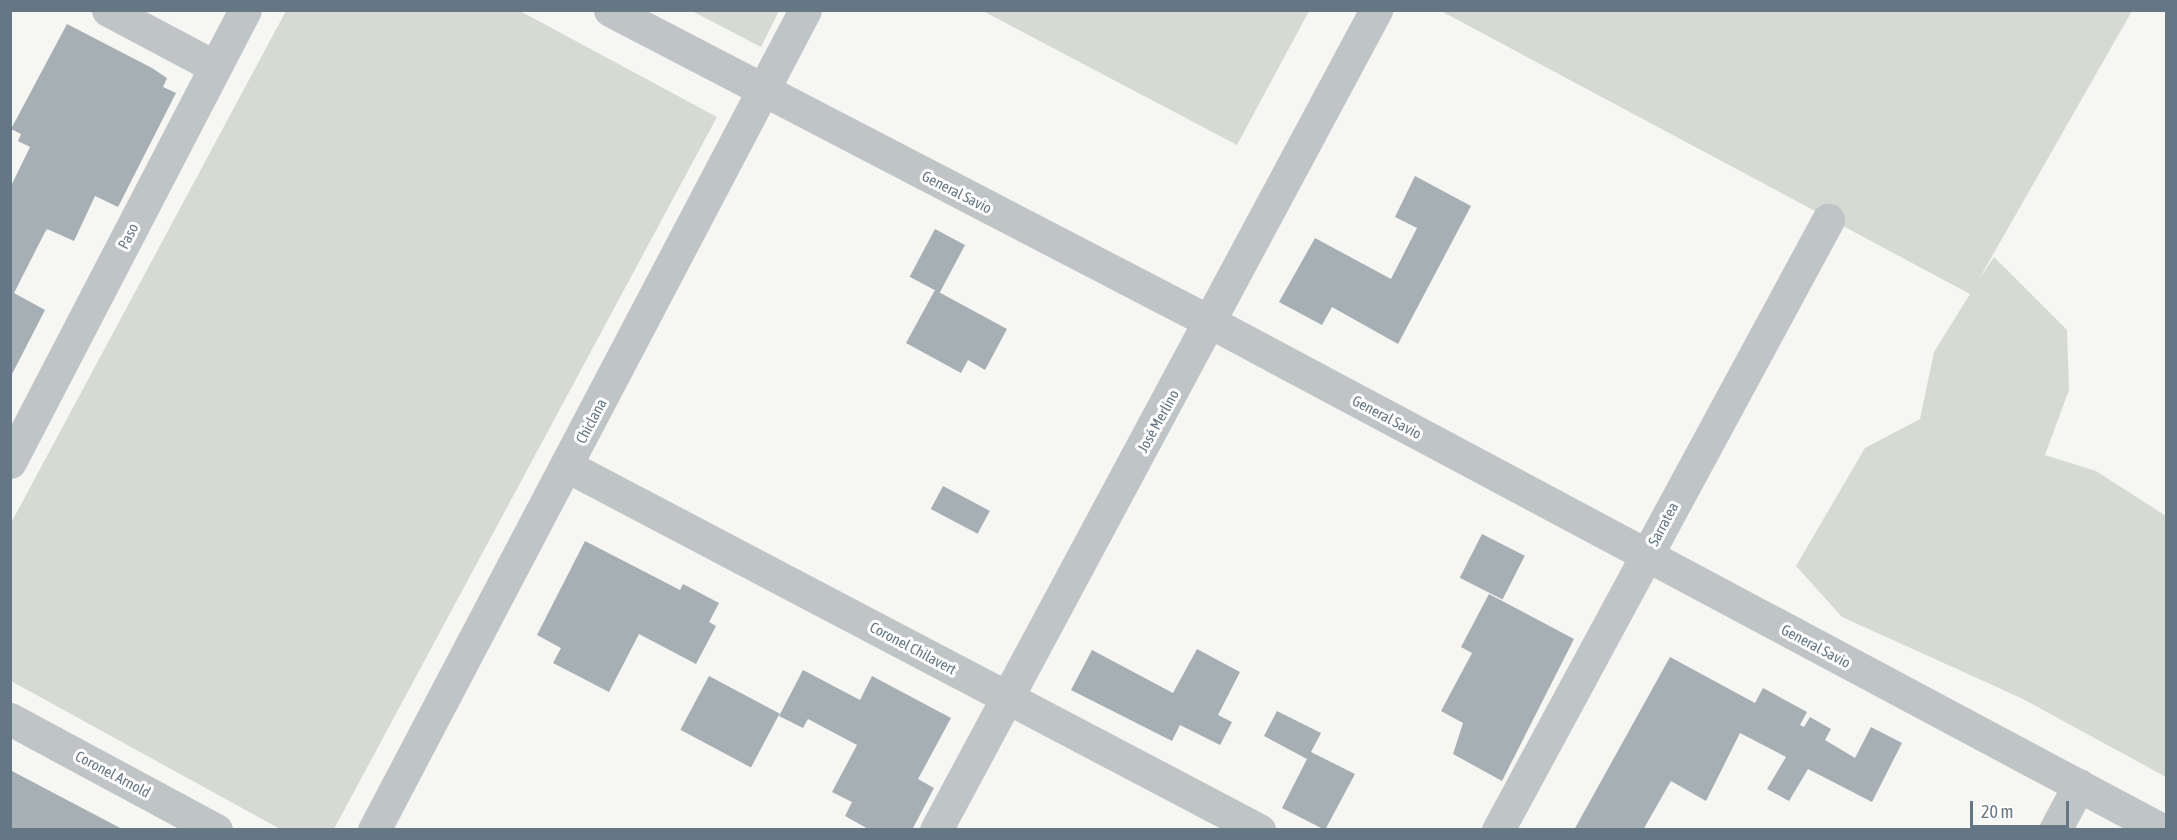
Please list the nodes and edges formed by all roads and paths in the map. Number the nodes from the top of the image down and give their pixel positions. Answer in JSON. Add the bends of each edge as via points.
{"nodes":[{"id":1,"x":108,"y":10,"type":"edge"},
{"id":2,"x":245,"y":10,"type":"edge"},
{"id":3,"x":610,"y":10,"type":"edge"},
{"id":4,"x":806,"y":10,"type":"edge"},
{"id":5,"x":1376,"y":10,"type":"edge"},
{"id":6,"x":215,"y":67,"type":"junction"},
{"id":7,"x":763,"y":92,"type":"junction"},
{"id":8,"x":1828,"y":220,"type":"dead end"},
{"id":9,"x":1212,"y":323,"type":"junction"},
{"id":10,"x":10,"y":462,"type":"edge"},
{"id":11,"x":567,"y":466,"type":"junction"},
{"id":12,"x":1646,"y":556,"type":"junction"},
{"id":13,"x":1007,"y":697,"type":"junction"},
{"id":14,"x":10,"y":718,"type":"edge"},
{"id":15,"x":2079,"y":784,"type":"junction"},
{"id":16,"x":216,"y":830,"type":"edge"},
{"id":17,"x":374,"y":830,"type":"edge"},
{"id":18,"x":936,"y":830,"type":"edge"},
{"id":19,"x":1259,"y":830,"type":"edge"},
{"id":20,"x":1498,"y":830,"type":"edge"},
{"id":21,"x":2055,"y":830,"type":"edge"},
{"id":22,"x":2162,"y":830,"type":"edge"}],
"edges":[{"from":1,"to":6,"type":"street"},
{"from":2,"to":6,"type":"street","name":"Paso"},
{"from":3,"to":7,"type":"street","name":"General Savio"},
{"from":4,"to":7,"type":"street","name":"Chiclana"},
{"from":5,"to":9,"type":"street","name":"José Merlino"},
{"from":6,"to":10,"type":"street","name":"Paso"},
{"from":7,"to":9,"type":"street","name":"General Savio"},
{"from":7,"to":11,"type":"street","name":"Chiclana"},
{"from":8,"to":12,"type":"street","name":"Sarratea"},
{"from":9,"to":12,"type":"street","name":"General Savio"},
{"from":9,"to":13,"type":"street","name":"José Merlino"},
{"from":11,"to":13,"type":"street","name":"Coronel Chilavert"},
{"from":11,"to":17,"type":"street","name":"Chiclana"},
{"from":12,"to":15,"type":"street","name":"General Savio"},
{"from":12,"to":20,"type":"street","name":"Sarratea"},
{"from":13,"to":18,"type":"street","name":"José Merlino"},
{"from":13,"to":19,"type":"street","name":"Coronel Chilavert"},
{"from":14,"to":16,"type":"street","name":"Coronel Arnold"},
{"from":15,"to":21,"type":"street"},
{"from":15,"to":22,"type":"street","name":"General Savio"}]}
